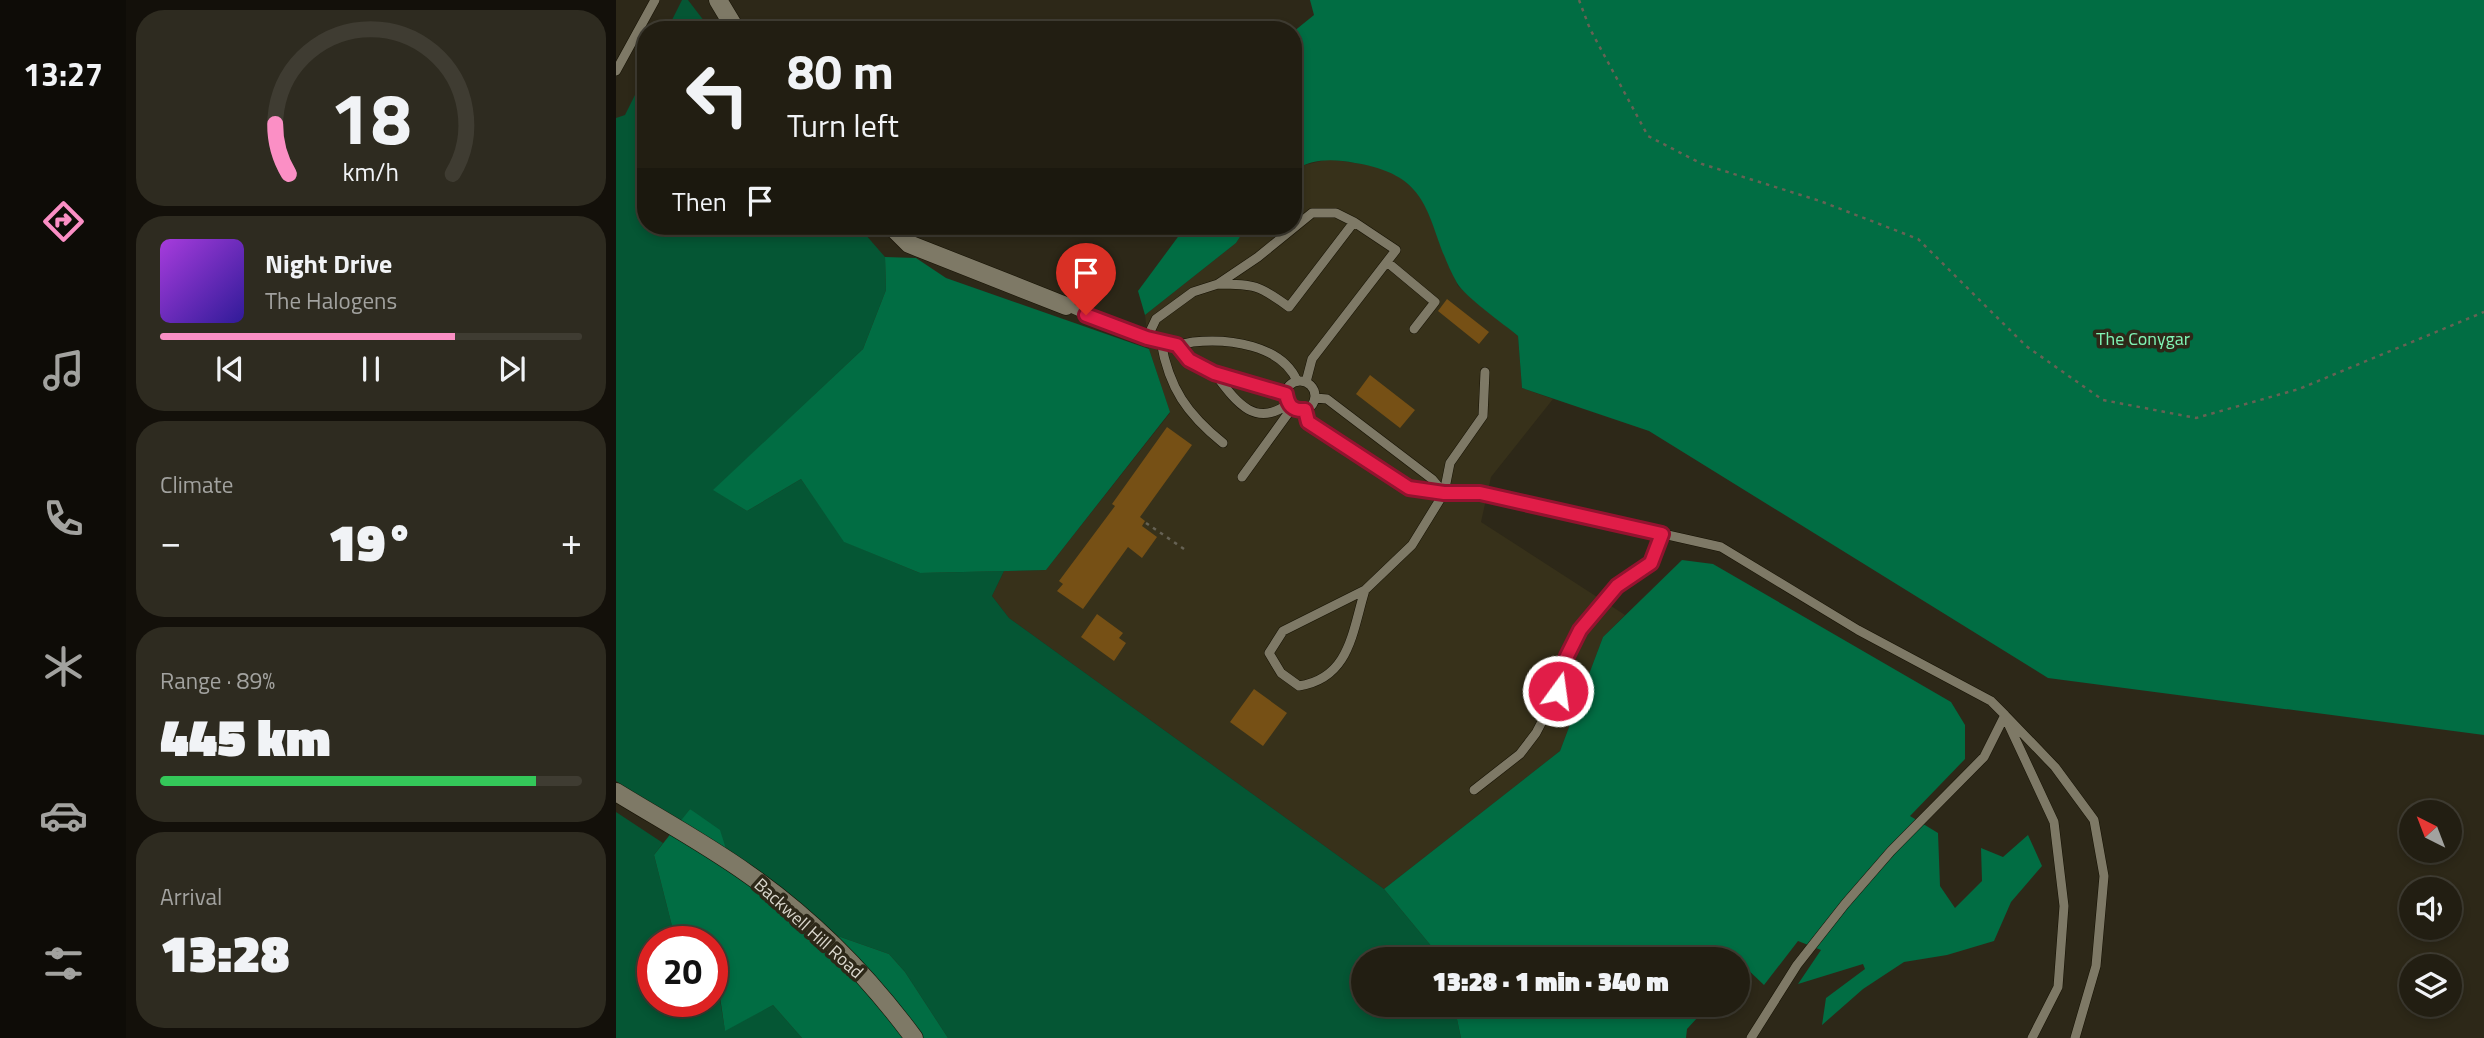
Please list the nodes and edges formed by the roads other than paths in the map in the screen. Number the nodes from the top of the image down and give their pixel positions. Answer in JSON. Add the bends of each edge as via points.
{"nodes":[{"id":1,"x":655,"y":0,"type":"edge"},
{"id":2,"x":718,"y":0,"type":"edge"},
{"id":3,"x":643,"y":21,"type":"edge"},
{"id":4,"x":731,"y":21,"type":"edge"},
{"id":5,"x":637,"y":33,"type":"edge"},
{"id":6,"x":616,"y":71,"type":"edge"},
{"id":7,"x":1302,"y":221,"type":"edge"},
{"id":8,"x":1354,"y":222,"type":"junction"},
{"id":9,"x":900,"y":235,"type":"edge"},
{"id":10,"x":1285,"y":235,"type":"edge"},
{"id":11,"x":1387,"y":262,"type":"junction"},
{"id":12,"x":1218,"y":284,"type":"junction"},
{"id":13,"x":1066,"y":306,"type":"joint"},
{"id":14,"x":1414,"y":329,"type":"dead end"},
{"id":15,"x":1147,"y":338,"type":"junction"},
{"id":16,"x":1161,"y":342,"type":"junction"},
{"id":17,"x":1177,"y":345,"type":"junction"},
{"id":18,"x":1485,"y":372,"type":"dead end"},
{"id":19,"x":1214,"y":373,"type":"junction"},
{"id":20,"x":1302,"y":382,"type":"junction"},
{"id":21,"x":1286,"y":394,"type":"junction"},
{"id":22,"x":1315,"y":398,"type":"junction"},
{"id":23,"x":1290,"y":406,"type":"junction"},
{"id":24,"x":1305,"y":410,"type":"junction"},
{"id":25,"x":1223,"y":443,"type":"dead end"},
{"id":26,"x":1242,"y":477,"type":"dead end"},
{"id":27,"x":1444,"y":493,"type":"junction"},
{"id":28,"x":1662,"y":534,"type":"junction"},
{"id":29,"x":1365,"y":590,"type":"junction"},
{"id":30,"x":2005,"y":715,"type":"junction"},
{"id":31,"x":1474,"y":790,"type":"dead end"},
{"id":32,"x":616,"y":792,"type":"edge"},
{"id":33,"x":914,"y":1038,"type":"edge"},
{"id":34,"x":1751,"y":1038,"type":"edge"},
{"id":35,"x":2032,"y":1038,"type":"edge"},
{"id":36,"x":2074,"y":1038,"type":"edge"}],
"edges":[{"from":1,"to":3,"type":"lane"},
{"from":2,"to":4,"type":"street"},
{"from":5,"to":6,"type":"lane"},
{"from":7,"to":8,"type":"lane","via":[[1312,213],[1336,213]]},
{"from":8,"to":11,"type":"lane","via":[[1396,250]]},
{"from":8,"to":12,"type":"lane","via":[[1289,307],[1264,288]]},
{"from":9,"to":13,"type":"street","via":[[909,244]]},
{"from":10,"to":12,"type":"lane"},
{"from":11,"to":14,"type":"lane","via":[[1435,302]]},
{"from":11,"to":20,"type":"lane","via":[[1312,359]]},
{"from":12,"to":15,"type":"lane","via":[[1193,292],[1156,319]]},
{"from":13,"to":15,"type":"lane"},
{"from":15,"to":16,"type":"lane"},
{"from":16,"to":17,"type":"lane"},
{"from":16,"to":25,"type":"lane","via":[[1183,403],[1196,421]]},
{"from":17,"to":19,"type":"lane","via":[[1189,360]]},
{"from":17,"to":20,"type":"lane","via":[[1244,345],[1287,364]]},
{"from":18,"to":27,"type":"lane","via":[[1483,416],[1450,463]]},
{"from":19,"to":21,"type":"lane"},
{"from":19,"to":23,"type":"lane","via":[[1234,398],[1254,413],[1266,415]]},
{"from":20,"to":21,"type":"lane","via":[[1289,385]]},
{"from":20,"to":22,"type":"lane","via":[[1313,388]]},
{"from":21,"to":23,"type":"lane"},
{"from":22,"to":24,"type":"lane"},
{"from":22,"to":27,"type":"lane","via":[[1327,399],[1433,479]]},
{"from":23,"to":24,"type":"lane"},
{"from":23,"to":26,"type":"lane"},
{"from":24,"to":27,"type":"lane","via":[[1308,422],[1409,488]]},
{"from":27,"to":28,"type":"lane","via":[[1480,493]]},
{"from":27,"to":29,"type":"lane","via":[[1412,545]]},
{"from":28,"to":30,"type":"lane","via":[[1721,547],[1858,630],[1991,701]]},
{"from":28,"to":31,"type":"lane","via":[[1651,563],[1617,586],[1580,630],[1558,691],[1536,733],[1520,754]]},
{"from":29,"to":29,"type":"lane","via":[[1283,631],[1269,653],[1281,673],[1299,687],[1318,683],[1334,671],[1346,654]]},
{"from":30,"to":34,"type":"lane","via":[[1984,757],[1891,851],[1821,934]]},
{"from":30,"to":35,"type":"lane","via":[[2054,822],[2064,906],[2058,987]]},
{"from":30,"to":36,"type":"lane","via":[[2055,767],[2094,820],[2104,876],[2095,966]]},
{"from":32,"to":33,"type":"street","name":"Backwell Hill Road","via":[[748,874],[796,911],[883,996]]}]}
